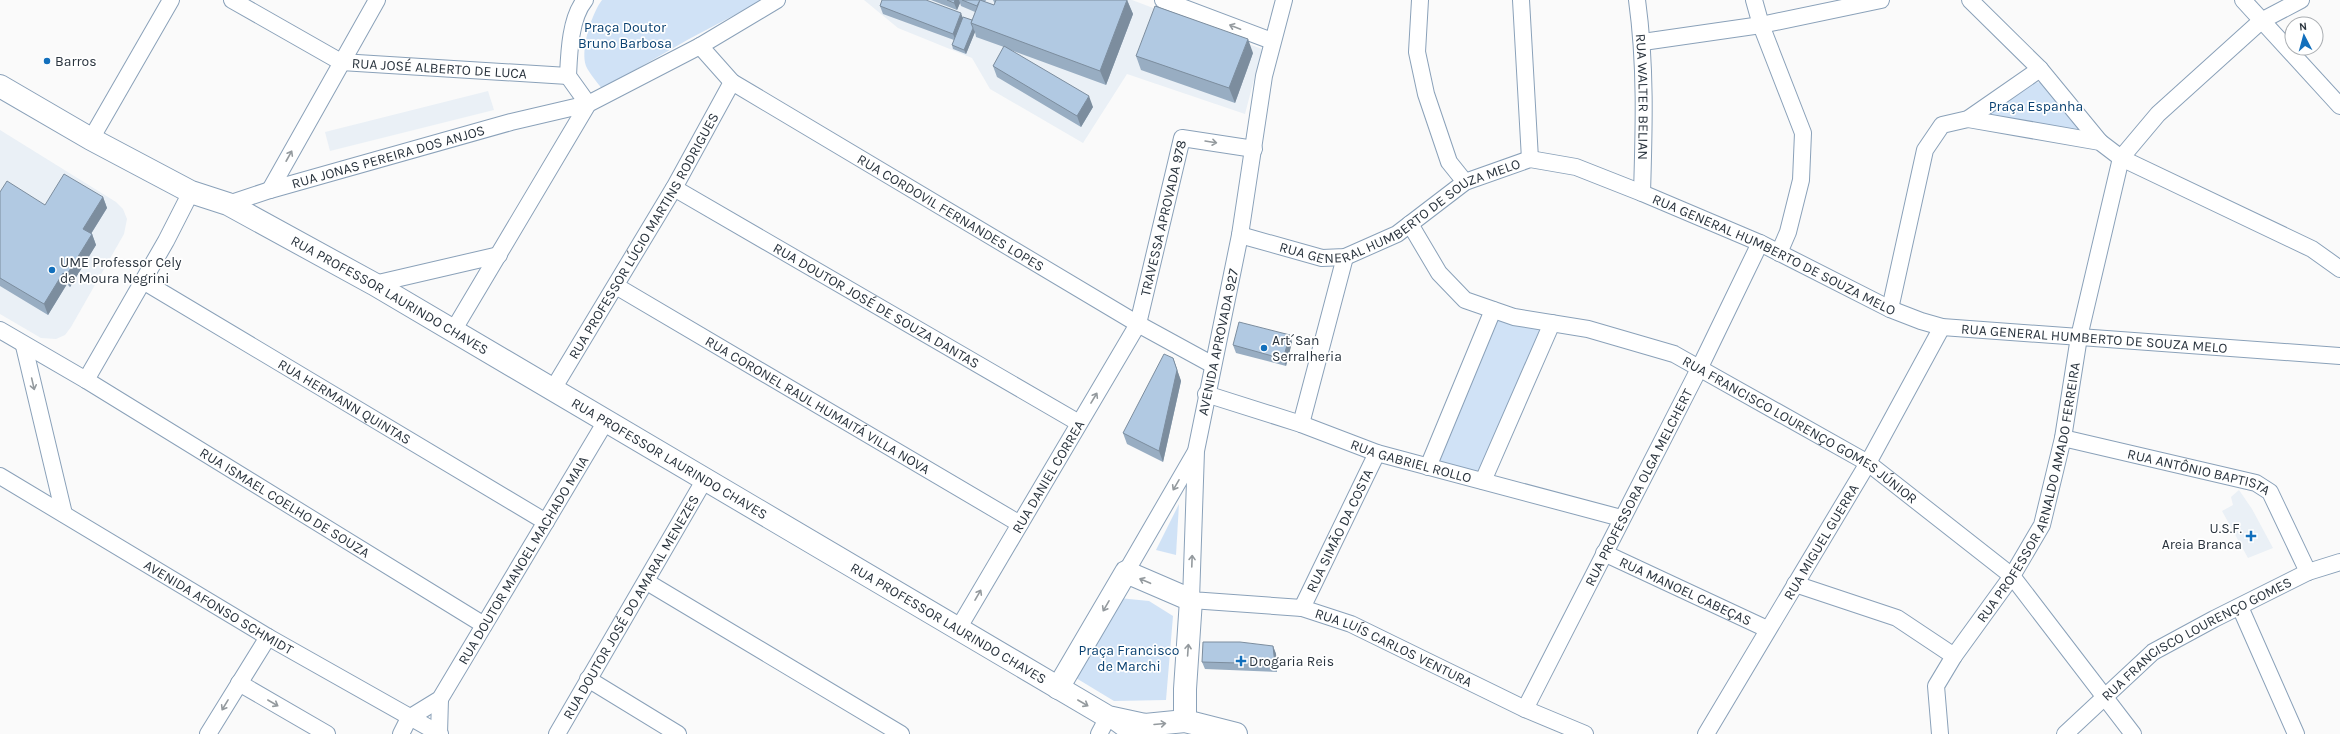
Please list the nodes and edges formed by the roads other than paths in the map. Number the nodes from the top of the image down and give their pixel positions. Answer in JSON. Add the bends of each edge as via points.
{"nodes":[{"id":1,"x":171,"y":0,"type":"edge"},
{"id":2,"x":232,"y":0,"type":"edge"},
{"id":3,"x":377,"y":0,"type":"edge"},
{"id":4,"x":585,"y":0,"type":"edge"},
{"id":5,"x":777,"y":0,"type":"edge"},
{"id":6,"x":1163,"y":0,"type":"edge"},
{"id":7,"x":1284,"y":0,"type":"edge"},
{"id":8,"x":1420,"y":0,"type":"edge"},
{"id":9,"x":1521,"y":0,"type":"edge"},
{"id":10,"x":1637,"y":0,"type":"edge"},
{"id":11,"x":1754,"y":0,"type":"edge"},
{"id":12,"x":1881,"y":0,"type":"edge"},
{"id":13,"x":1970,"y":0,"type":"edge"},
{"id":14,"x":2243,"y":0,"type":"edge"},
{"id":15,"x":2301,"y":0,"type":"edge"},
{"id":16,"x":2261,"y":21,"type":"junction"},
{"id":17,"x":1761,"y":25,"type":"junction"},
{"id":18,"x":1272,"y":41,"type":"junction"},
{"id":19,"x":1643,"y":42,"type":"junction"},
{"id":20,"x":700,"y":46,"type":"junction"},
{"id":21,"x":341,"y":62,"type":"junction"},
{"id":22,"x":2040,"y":70,"type":"junction"},
{"id":23,"x":568,"y":76,"type":"junction"},
{"id":24,"x":732,"y":82,"type":"junction"},
{"id":25,"x":0,"y":86,"type":"edge"},
{"id":26,"x":588,"y":104,"type":"junction"},
{"id":27,"x":2340,"y":106,"type":"edge"},
{"id":28,"x":1968,"y":118,"type":"junction"},
{"id":29,"x":91,"y":139,"type":"junction"},
{"id":30,"x":2100,"y":142,"type":"junction"},
{"id":31,"x":1254,"y":149,"type":"junction"},
{"id":32,"x":2121,"y":158,"type":"junction"},
{"id":33,"x":1530,"y":159,"type":"junction"},
{"id":34,"x":1465,"y":182,"type":"junction"},
{"id":35,"x":674,"y":188,"type":"junction"},
{"id":36,"x":270,"y":190,"type":"junction"},
{"id":37,"x":191,"y":192,"type":"junction"},
{"id":38,"x":1642,"y":193,"type":"junction"},
{"id":39,"x":228,"y":204,"type":"junction"},
{"id":40,"x":1410,"y":224,"type":"junction"},
{"id":41,"x":1240,"y":235,"type":"junction"},
{"id":42,"x":1760,"y":243,"type":"junction"},
{"id":43,"x":1779,"y":253,"type":"junction"},
{"id":44,"x":499,"y":255,"type":"junction"},
{"id":45,"x":1345,"y":257,"type":"junction"},
{"id":46,"x":2340,"y":269,"type":"edge"},
{"id":47,"x":143,"y":281,"type":"junction"},
{"id":48,"x":374,"y":284,"type":"junction"},
{"id":49,"x":616,"y":286,"type":"junction"},
{"id":50,"x":1890,"y":309,"type":"junction"},
{"id":51,"x":1493,"y":310,"type":"junction"},
{"id":52,"x":1552,"y":323,"type":"junction"},
{"id":53,"x":1138,"y":324,"type":"junction"},
{"id":54,"x":1942,"y":327,"type":"junction"},
{"id":55,"x":0,"y":330,"type":"edge"},
{"id":56,"x":453,"y":331,"type":"junction"},
{"id":57,"x":2079,"y":336,"type":"junction"},
{"id":58,"x":24,"y":346,"type":"junction"},
{"id":59,"x":2340,"y":356,"type":"edge"},
{"id":60,"x":1213,"y":364,"type":"junction"},
{"id":61,"x":1700,"y":367,"type":"junction"},
{"id":62,"x":86,"y":380,"type":"junction"},
{"id":63,"x":553,"y":389,"type":"junction"},
{"id":64,"x":1206,"y":394,"type":"junction"},
{"id":65,"x":606,"y":421,"type":"junction"},
{"id":66,"x":1079,"y":423,"type":"junction"},
{"id":67,"x":1301,"y":424,"type":"junction"},
{"id":68,"x":2063,"y":438,"type":"junction"},
{"id":69,"x":1196,"y":451,"type":"junction"},
{"id":70,"x":1377,"y":453,"type":"junction"},
{"id":71,"x":1868,"y":463,"type":"junction"},
{"id":72,"x":1428,"y":467,"type":"junction"},
{"id":73,"x":0,"y":476,"type":"edge"},
{"id":74,"x":705,"y":479,"type":"junction"},
{"id":75,"x":1483,"y":481,"type":"junction"},
{"id":76,"x":64,"y":514,"type":"junction"},
{"id":77,"x":1621,"y":518,"type":"junction"},
{"id":78,"x":546,"y":522,"type":"junction"},
{"id":79,"x":1020,"y":524,"type":"junction"},
{"id":80,"x":1604,"y":554,"type":"junction"},
{"id":81,"x":2340,"y":562,"type":"edge"},
{"id":82,"x":1126,"y":572,"type":"junction"},
{"id":83,"x":2308,"y":572,"type":"junction"},
{"id":84,"x":2012,"y":576,"type":"junction"},
{"id":85,"x":646,"y":582,"type":"junction"},
{"id":86,"x":1795,"y":584,"type":"junction"},
{"id":87,"x":1191,"y":600,"type":"junction"},
{"id":88,"x":2240,"y":607,"type":"junction"},
{"id":89,"x":1302,"y":608,"type":"junction"},
{"id":90,"x":484,"y":625,"type":"junction"},
{"id":91,"x":958,"y":629,"type":"junction"},
{"id":92,"x":1767,"y":629,"type":"junction"},
{"id":93,"x":268,"y":637,"type":"junction"},
{"id":94,"x":1954,"y":656,"type":"junction"},
{"id":95,"x":588,"y":679,"type":"junction"},
{"id":96,"x":239,"y":683,"type":"junction"},
{"id":97,"x":1058,"y":688,"type":"junction"},
{"id":98,"x":2106,"y":697,"type":"junction"},
{"id":99,"x":440,"y":699,"type":"junction"},
{"id":100,"x":1525,"y":709,"type":"junction"},
{"id":101,"x":409,"y":718,"type":"junction"},
{"id":102,"x":1104,"y":726,"type":"edge"},
{"id":103,"x":1185,"y":728,"type":"edge"},
{"id":104,"x":208,"y":734,"type":"edge"},
{"id":105,"x":327,"y":734,"type":"edge"},
{"id":106,"x":401,"y":734,"type":"edge"},
{"id":107,"x":440,"y":734,"type":"edge"},
{"id":108,"x":557,"y":734,"type":"edge"},
{"id":109,"x":678,"y":734,"type":"edge"},
{"id":110,"x":901,"y":734,"type":"edge"},
{"id":111,"x":1131,"y":734,"type":"edge"},
{"id":112,"x":1236,"y":734,"type":"edge"},
{"id":113,"x":1585,"y":734,"type":"edge"},
{"id":114,"x":1706,"y":734,"type":"edge"},
{"id":115,"x":1940,"y":734,"type":"edge"},
{"id":116,"x":2064,"y":734,"type":"edge"},
{"id":117,"x":2133,"y":734,"type":"edge"},
{"id":118,"x":2296,"y":734,"type":"edge"}],
"edges":[{"from":1,"to":29,"type":"street"},
{"from":2,"to":21,"type":"street","name":"RUA JOSÉ ALBERTO DE LUCA"},
{"from":3,"to":21,"type":"street"},
{"from":4,"to":23,"type":"street","via":[[580,6],[570,40]]},
{"from":5,"to":20,"type":"street","name":"RUA JONAS PEREIRA DOS ANJOS"},
{"from":18,"to":6,"type":"street","one_way":true},
{"from":7,"to":18,"type":"street","name":"AVENIDA APROVADA 927"},
{"from":8,"to":34,"type":"street","via":[[1417,52],[1426,94],[1448,162]]},
{"from":9,"to":33,"type":"street"},
{"from":10,"to":19,"type":"street","name":"RUA WALTER BELIAN"},
{"from":11,"to":17,"type":"street"},
{"from":12,"to":17,"type":"street"},
{"from":13,"to":22,"type":"street"},
{"from":14,"to":16,"type":"street"},
{"from":15,"to":16,"type":"street","name":"RUA PROFESSOR ARNALDO AMADO FERREIRA"},
{"from":16,"to":27,"type":"street"},
{"from":16,"to":32,"type":"street","name":"RUA PROFESSOR ARNALDO AMADO FERREIRA","via":[[2158,114]]},
{"from":17,"to":19,"type":"street"},
{"from":17,"to":43,"type":"street","via":[[1803,133],[1801,180],[1788,232]]},
{"from":18,"to":31,"type":"street","name":"AVENIDA APROVADA 927","via":[[1264,76]]},
{"from":19,"to":38,"type":"street","name":"RUA WALTER BELIAN","via":[[1645,107]]},
{"from":20,"to":24,"type":"street","name":"RUA CORDOVIL FERNANDES LOPES"},
{"from":20,"to":26,"type":"street","name":"RUA JONAS PEREIRA DOS ANJOS"},
{"from":21,"to":23,"type":"street","name":"RUA JOSÉ ALBERTO DE LUCA"},
{"from":36,"to":21,"type":"street","one_way":true},
{"from":22,"to":28,"type":"street"},
{"from":22,"to":30,"type":"street"},
{"from":23,"to":26,"type":"street"},
{"from":24,"to":35,"type":"street","name":"RUA PROFESSOR LÚCIO MARTINS RODRIGUES"},
{"from":24,"to":53,"type":"street","name":"RUA CORDOVIL FERNANDES LOPES"},
{"from":25,"to":29,"type":"street"},
{"from":26,"to":36,"type":"street","name":"RUA JONAS PEREIRA DOS ANJOS","via":[[511,122]]},
{"from":26,"to":44,"type":"street"},
{"from":28,"to":30,"type":"street"},
{"from":28,"to":50,"type":"street","via":[[1942,125],[1925,150]]},
{"from":29,"to":37,"type":"street"},
{"from":30,"to":32,"type":"street"},
{"from":31,"to":41,"type":"street","name":"AVENIDA APROVADA 927"},
{"from":53,"to":31,"type":"street","name":"TRAVESSA APROVADA 978","one_way":true,"via":[[1182,138]]},
{"from":32,"to":46,"type":"street","via":[[2312,249]]},
{"from":32,"to":57,"type":"street","name":"RUA PROFESSOR ARNALDO AMADO FERREIRA"},
{"from":33,"to":34,"type":"street","name":"RUA GENERAL HUMBERTO DE SOUZA MELO"},
{"from":33,"to":38,"type":"street","name":"RUA GENERAL HUMBERTO DE SOUZA MELO","via":[[1576,167]]},
{"from":34,"to":40,"type":"street","name":"RUA GENERAL HUMBERTO DE SOUZA MELO"},
{"from":35,"to":49,"type":"street","name":"RUA PROFESSOR LÚCIO MARTINS RODRIGUES"},
{"from":35,"to":66,"type":"street","name":"RUA DOUTOR JOSÉ DE SOUZA DANTAS"},
{"from":36,"to":39,"type":"street","name":"RUA JONAS PEREIRA DOS ANJOS"},
{"from":37,"to":39,"type":"street"},
{"from":37,"to":47,"type":"street"},
{"from":38,"to":42,"type":"street","name":"RUA GENERAL HUMBERTO DE SOUZA MELO"},
{"from":39,"to":48,"type":"street","name":"RUA PROFESSOR LAURINDO CHAVES"},
{"from":40,"to":45,"type":"street","name":"RUA GENERAL HUMBERTO DE SOUZA MELO","via":[[1397,234]]},
{"from":40,"to":51,"type":"street","name":"RUA FRANCISCO LOURENÇO GOMES JÚNIOR","via":[[1444,278],[1466,300]]},
{"from":41,"to":45,"type":"street","name":"RUA GENERAL HUMBERTO DE SOUZA MELO","via":[[1322,258]]},
{"from":41,"to":60,"type":"street","name":"AVENIDA APROVADA 927"},
{"from":42,"to":43,"type":"street","name":"RUA GENERAL HUMBERTO DE SOUZA MELO"},
{"from":42,"to":61,"type":"street","name":"RUA PROFESSORA OLGA MELCHERT"},
{"from":43,"to":50,"type":"street","name":"RUA GENERAL HUMBERTO DE SOUZA MELO"},
{"from":44,"to":48,"type":"street"},
{"from":44,"to":56,"type":"street"},
{"from":45,"to":67,"type":"street"},
{"from":47,"to":62,"type":"street"},
{"from":47,"to":78,"type":"street","name":"RUA HERMANN QUINTAS"},
{"from":48,"to":56,"type":"street","name":"RUA PROFESSOR LAURINDO CHAVES"},
{"from":49,"to":63,"type":"street","name":"RUA PROFESSOR LÚCIO MARTINS RODRIGUES"},
{"from":49,"to":79,"type":"street","name":"RUA CORONEL RAUL HUMAITÁ VILLA NOVA"},
{"from":50,"to":54,"type":"street","name":"RUA GENERAL HUMBERTO DE SOUZA MELO","via":[[1920,322]]},
{"from":51,"to":52,"type":"street","name":"RUA FRANCISCO LOURENÇO GOMES JÚNIOR","via":[[1514,317]]},
{"from":51,"to":72,"type":"street"},
{"from":52,"to":61,"type":"street","name":"RUA FRANCISCO LOURENÇO GOMES JÚNIOR","via":[[1588,329],[1674,354]]},
{"from":52,"to":75,"type":"street"},
{"from":53,"to":60,"type":"street","name":"RUA CORDOVIL FERNANDES LOPES"},
{"from":66,"to":53,"type":"street","name":"RUA DANIEL CORREA","one_way":true},
{"from":54,"to":57,"type":"street","name":"RUA GENERAL HUMBERTO DE SOUZA MELO"},
{"from":54,"to":71,"type":"street","name":"RUA MIGUEL GUERRA"},
{"from":55,"to":58,"type":"street","name":"RUA ISMAEL COELHO DE SOUZA"},
{"from":56,"to":63,"type":"street","name":"RUA PROFESSOR LAURINDO CHAVES"},
{"from":57,"to":59,"type":"street","name":"RUA GENERAL HUMBERTO DE SOUZA MELO"},
{"from":57,"to":68,"type":"street","name":"RUA PROFESSOR ARNALDO AMADO FERREIRA"},
{"from":58,"to":62,"type":"street","name":"RUA ISMAEL COELHO DE SOUZA"},
{"from":58,"to":76,"type":"street","one_way":true},
{"from":60,"to":64,"type":"street","name":"AVENIDA APROVADA 927"},
{"from":61,"to":71,"type":"street","name":"RUA FRANCISCO LOURENÇO GOMES JÚNIOR"},
{"from":61,"to":77,"type":"street","name":"RUA PROFESSORA OLGA MELCHERT"},
{"from":62,"to":90,"type":"street","name":"RUA ISMAEL COELHO DE SOUZA"},
{"from":63,"to":65,"type":"street","name":"RUA PROFESSOR LAURINDO CHAVES"},
{"from":64,"to":67,"type":"street","name":"RUA GABRIEL ROLLO"},
{"from":64,"to":69,"type":"street","name":"AVENIDA APROVADA 927"},
{"from":65,"to":74,"type":"street","name":"RUA PROFESSOR LAURINDO CHAVES"},
{"from":65,"to":78,"type":"street","name":"RUA DOUTOR MANOEL MACHADO MAIA"},
{"from":66,"to":79,"type":"street","name":"RUA DANIEL CORREA"},
{"from":67,"to":70,"type":"street","name":"RUA GABRIEL ROLLO"},
{"from":68,"to":83,"type":"street","name":"RUA ANTÔNIO BAPTISTA","via":[[2256,483],[2270,492]]},
{"from":68,"to":84,"type":"street","name":"RUA PROFESSOR ARNALDO AMADO FERREIRA","via":[[2042,525]]},
{"from":69,"to":82,"type":"street","one_way":true},
{"from":87,"to":69,"type":"street","name":"AVENIDA APROVADA 927","one_way":true},
{"from":70,"to":72,"type":"street","name":"RUA GABRIEL ROLLO"},
{"from":70,"to":89,"type":"street","name":"RUA SIMÃO DA COSTA"},
{"from":71,"to":84,"type":"street","name":"RUA FRANCISCO LOURENÇO GOMES JÚNIOR"},
{"from":71,"to":86,"type":"street","name":"RUA MIGUEL GUERRA"},
{"from":72,"to":75,"type":"street","name":"RUA GABRIEL ROLLO"},
{"from":73,"to":76,"type":"street","name":"AVENIDA AFONSO SCHMIDT"},
{"from":74,"to":85,"type":"street","name":"RUA DOUTOR JOSÉ DO AMARAL MENEZES"},
{"from":74,"to":91,"type":"street","name":"RUA PROFESSOR LAURINDO CHAVES"},
{"from":75,"to":77,"type":"street","name":"RUA GABRIEL ROLLO"},
{"from":76,"to":93,"type":"street","name":"AVENIDA AFONSO SCHMIDT"},
{"from":77,"to":80,"type":"street","name":"RUA PROFESSORA OLGA MELCHERT"},
{"from":78,"to":90,"type":"street","name":"RUA DOUTOR MANOEL MACHADO MAIA"},
{"from":91,"to":79,"type":"street","name":"RUA DANIEL CORREA","one_way":true},
{"from":80,"to":92,"type":"street","name":"RUA MANOEL CABEÇAS"},
{"from":80,"to":100,"type":"street","name":"RUA PROFESSORA OLGA MELCHERT"},
{"from":81,"to":83,"type":"street","name":"RUA FRANCISCO LOURENÇO GOMES"},
{"from":87,"to":82,"type":"street","one_way":true},
{"from":82,"to":97,"type":"street","one_way":true},
{"from":83,"to":88,"type":"street","name":"RUA FRANCISCO LOURENÇO GOMES"},
{"from":84,"to":94,"type":"street","name":"RUA PROFESSOR ARNALDO AMADO FERREIRA"},
{"from":84,"to":98,"type":"street","name":"RUA FRANCISCO LOURENÇO GOMES JÚNIOR"},
{"from":85,"to":95,"type":"street","name":"RUA DOUTOR JOSÉ DO AMARAL MENEZES"},
{"from":85,"to":110,"type":"street"},
{"from":86,"to":92,"type":"street","name":"RUA MIGUEL GUERRA"},
{"from":86,"to":94,"type":"street","via":[[1897,618]]},
{"from":87,"to":89,"type":"street","name":"RUA LUÍS CARLOS VENTURA"},
{"from":103,"to":87,"type":"street","name":"AVENIDA APROVADA 927","one_way":true},
{"from":88,"to":98,"type":"street","name":"RUA FRANCISCO LOURENÇO GOMES","via":[[2153,652]]},
{"from":88,"to":118,"type":"street"},
{"from":89,"to":100,"type":"street","name":"RUA LUÍS CARLOS VENTURA","via":[[1351,624]]},
{"from":90,"to":99,"type":"street","name":"RUA DOUTOR MANOEL MACHADO MAIA"},
{"from":91,"to":97,"type":"street","name":"RUA PROFESSOR LAURINDO CHAVES"},
{"from":92,"to":114,"type":"street","name":"RUA MIGUEL GUERRA"},
{"from":93,"to":96,"type":"street"},
{"from":93,"to":101,"type":"street","name":"AVENIDA AFONSO SCHMIDT"},
{"from":94,"to":115,"type":"street","name":"RUA PROFESSOR ARNALDO AMADO FERREIRA","via":[[1936,686]]},
{"from":95,"to":108,"type":"street","name":"RUA DOUTOR JOSÉ DO AMARAL MENEZES"},
{"from":95,"to":109,"type":"street"},
{"from":96,"to":104,"type":"street","one_way":true},
{"from":96,"to":105,"type":"street","one_way":true},
{"from":97,"to":102,"type":"street","name":"RUA PROFESSOR LAURINDO CHAVES","one_way":true},
{"from":98,"to":116,"type":"street","name":"RUA FRANCISCO LOURENÇO GOMES"},
{"from":98,"to":117,"type":"street","name":"RUA FRANCISCO LOURENÇO GOMES JÚNIOR"},
{"from":99,"to":101,"type":"street","name":"RUA DOUTOR MANOEL MACHADO MAIA"},
{"from":99,"to":107,"type":"street","name":"RUA DOUTOR MANOEL MACHADO MAIA"},
{"from":100,"to":113,"type":"street","name":"RUA LUÍS CARLOS VENTURA"},
{"from":101,"to":106,"type":"street"},
{"from":101,"to":107,"type":"street","name":"AVENIDA AFONSO SCHMIDT"},
{"from":102,"to":103,"type":"street","one_way":true,"via":[[1145,725]]},
{"from":102,"to":111,"type":"street"},
{"from":103,"to":112,"type":"street"}]}
